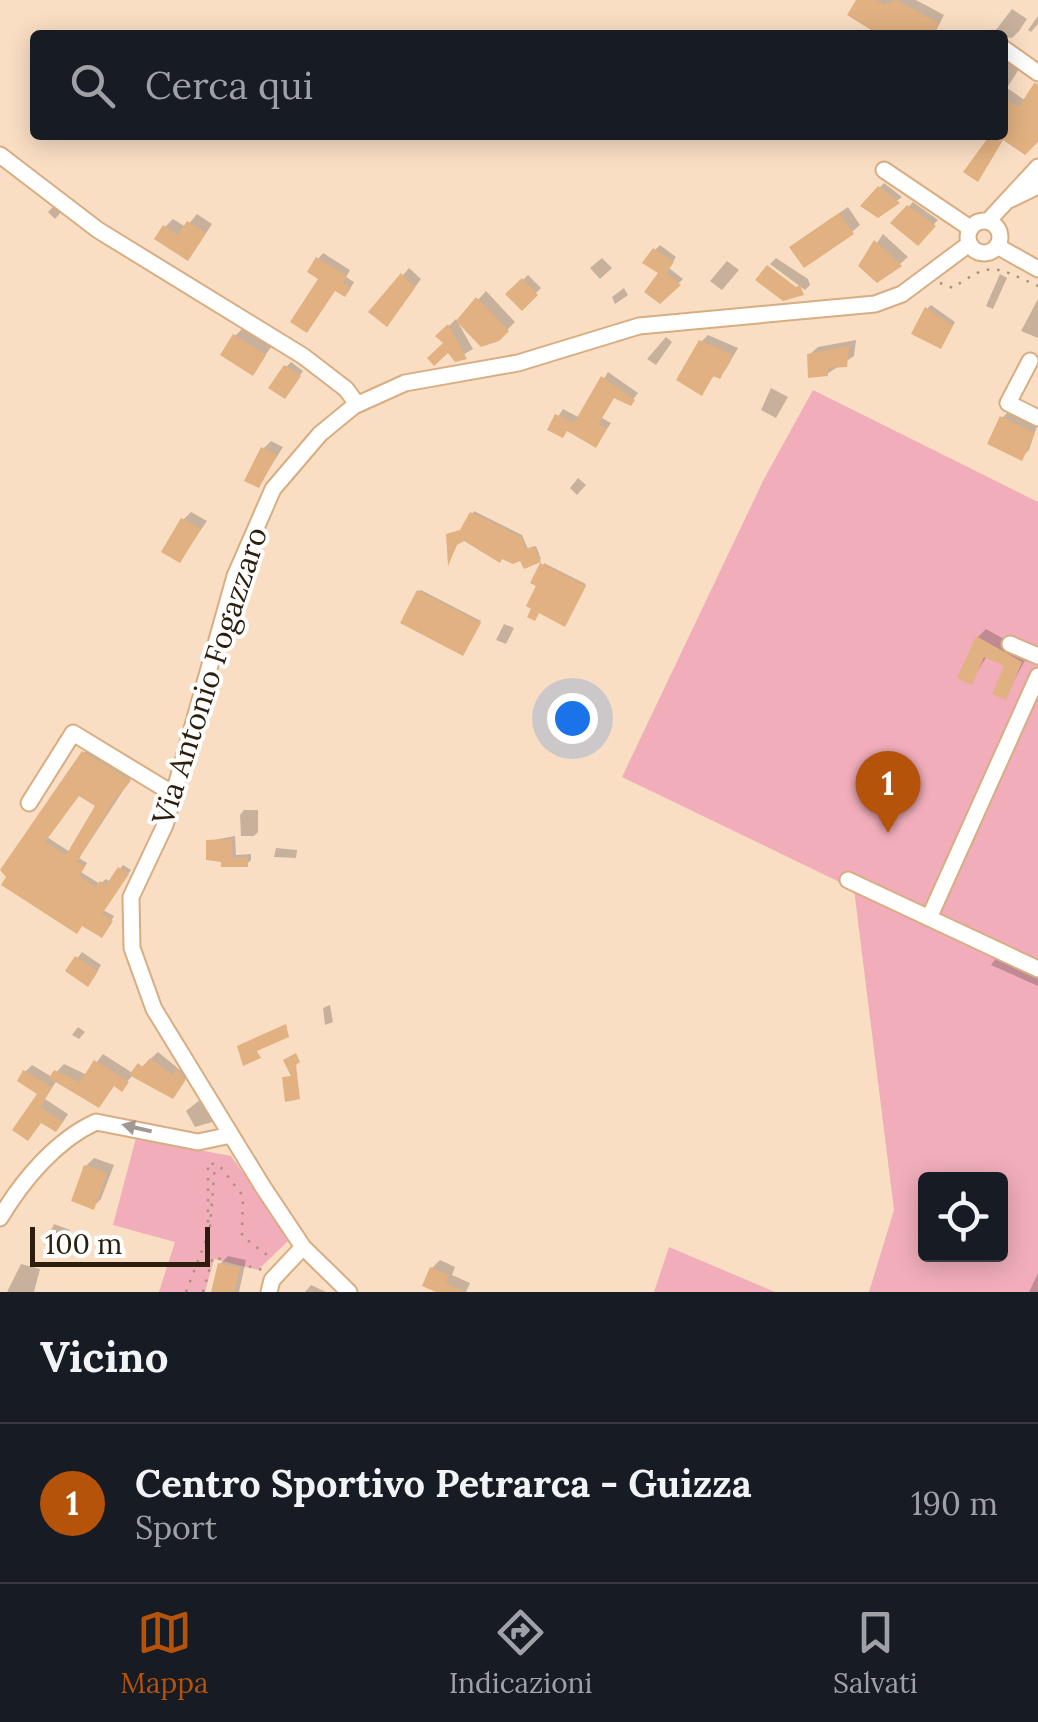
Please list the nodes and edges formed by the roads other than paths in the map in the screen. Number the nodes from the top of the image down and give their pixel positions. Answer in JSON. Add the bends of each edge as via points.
{"nodes":[{"id":1,"x":1008,"y":52,"type":"edge"},
{"id":2,"x":1038,"y":73,"type":"edge"},
{"id":3,"x":0,"y":154,"type":"edge"},
{"id":4,"x":1038,"y":166,"type":"edge"},
{"id":5,"x":884,"y":170,"type":"dead end"},
{"id":6,"x":1038,"y":186,"type":"edge"},
{"id":7,"x":1000,"y":204,"type":"junction"},
{"id":8,"x":990,"y":220,"type":"junction"},
{"id":9,"x":969,"y":236,"type":"junction"},
{"id":10,"x":998,"y":246,"type":"junction"},
{"id":11,"x":1038,"y":269,"type":"edge"},
{"id":12,"x":1030,"y":361,"type":"dead end"},
{"id":13,"x":357,"y":404,"type":"junction"},
{"id":14,"x":1038,"y":418,"type":"edge"},
{"id":15,"x":1010,"y":644,"type":"dead end"},
{"id":16,"x":1038,"y":656,"type":"edge"},
{"id":17,"x":1038,"y":676,"type":"edge"},
{"id":18,"x":175,"y":795,"type":"junction"},
{"id":19,"x":29,"y":803,"type":"dead end"},
{"id":20,"x":848,"y":880,"type":"dead end"},
{"id":21,"x":929,"y":918,"type":"junction"},
{"id":22,"x":1038,"y":968,"type":"edge"},
{"id":23,"x":231,"y":1136,"type":"junction"},
{"id":24,"x":0,"y":1218,"type":"edge"},
{"id":25,"x":302,"y":1247,"type":"junction"},
{"id":26,"x":269,"y":1292,"type":"edge"},
{"id":27,"x":349,"y":1292,"type":"edge"}],
"edges":[{"from":1,"to":2,"type":"street"},
{"from":3,"to":13,"type":"street","via":[[98,230],[303,356]]},
{"from":4,"to":7,"type":"street"},
{"from":5,"to":9,"type":"street"},
{"from":6,"to":7,"type":"street"},
{"from":7,"to":8,"type":"street"},
{"from":8,"to":9,"type":"street","via":[[977,221]]},
{"from":8,"to":10,"type":"street","via":[[999,231]]},
{"from":9,"to":10,"type":"street","via":[[980,253]]},
{"from":9,"to":13,"type":"street","name":"Via Antonio Fogazzaro","via":[[902,294],[843,309],[640,326],[518,364],[423,378]]},
{"from":10,"to":11,"type":"street"},
{"from":12,"to":14,"type":"street","via":[[1008,403]]},
{"from":13,"to":18,"type":"street","name":"Via Antonio Fogazzaro","via":[[294,461],[253,529]]},
{"from":15,"to":16,"type":"street"},
{"from":17,"to":21,"type":"street"},
{"from":18,"to":19,"type":"street","via":[[74,733]]},
{"from":18,"to":23,"type":"street","name":"Via Antonio Fogazzaro","via":[[131,897],[132,948],[154,1009]]},
{"from":20,"to":21,"type":"street"},
{"from":21,"to":22,"type":"street"},
{"from":23,"to":24,"type":"street","one_way":true,"via":[[198,1142],[96,1122],[20,1184]]},
{"from":23,"to":25,"type":"street","name":"Via Antonio Fogazzaro"},
{"from":25,"to":26,"type":"street"},
{"from":25,"to":27,"type":"street","name":"Via Antonio Fogazzaro"}]}
